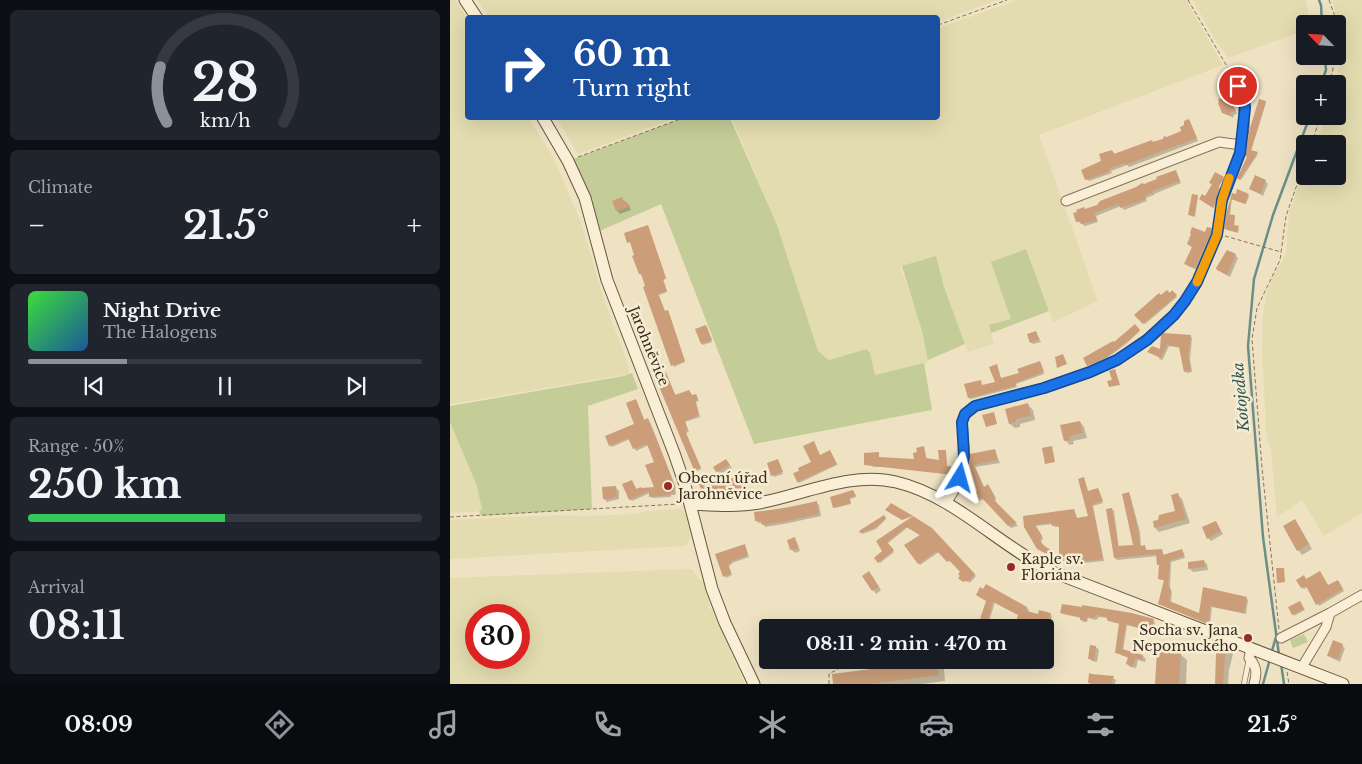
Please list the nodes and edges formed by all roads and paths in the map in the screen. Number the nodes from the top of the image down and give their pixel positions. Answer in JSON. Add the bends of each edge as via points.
{"nodes":[{"id":1,"x":465,"y":0,"type":"edge"},
{"id":2,"x":1007,"y":0,"type":"edge"},
{"id":3,"x":1188,"y":0,"type":"edge"},
{"id":4,"x":1329,"y":0,"type":"edge"},
{"id":5,"x":475,"y":15,"type":"edge"},
{"id":6,"x":1335,"y":15,"type":"edge"},
{"id":7,"x":940,"y":24,"type":"edge"},
{"id":8,"x":1232,"y":75,"type":"joint"},
{"id":9,"x":544,"y":120,"type":"edge"},
{"id":10,"x":678,"y":120,"type":"edge"},
{"id":11,"x":1241,"y":145,"type":"junction"},
{"id":12,"x":568,"y":161,"type":"junction"},
{"id":13,"x":1297,"y":185,"type":"edge"},
{"id":14,"x":1066,"y":201,"type":"dead end"},
{"id":15,"x":1217,"y":235,"type":"junction"},
{"id":16,"x":1282,"y":252,"type":"junction"},
{"id":17,"x":946,"y":503,"type":"junction"},
{"id":18,"x":690,"y":504,"type":"junction"},
{"id":19,"x":450,"y":518,"type":"edge"},
{"id":20,"x":1362,"y":595,"type":"edge"},
{"id":21,"x":1330,"y":612,"type":"junction"},
{"id":22,"x":1281,"y":638,"type":"joint"},
{"id":23,"x":1252,"y":652,"type":"junction"},
{"id":24,"x":1286,"y":661,"type":"junction"},
{"id":25,"x":1302,"y":668,"type":"junction"},
{"id":26,"x":838,"y":669,"type":"edge"},
{"id":27,"x":754,"y":684,"type":"edge"},
{"id":28,"x":829,"y":684,"type":"edge"},
{"id":29,"x":1244,"y":684,"type":"edge"},
{"id":30,"x":1254,"y":684,"type":"edge"},
{"id":31,"x":1289,"y":684,"type":"edge"},
{"id":32,"x":1343,"y":684,"type":"edge"}],
"edges":[{"from":1,"to":5,"type":"street"},
{"from":2,"to":7,"type":"path"},
{"from":3,"to":8,"type":"path"},
{"from":4,"to":6,"type":"path"},
{"from":8,"to":11,"type":"street","via":[[1244,96]]},
{"from":9,"to":12,"type":"street","name":"Jarohněvice"},
{"from":10,"to":12,"type":"path"},
{"from":11,"to":14,"type":"street","via":[[1218,142]]},
{"from":11,"to":15,"type":"street","via":[[1222,200]]},
{"from":12,"to":18,"type":"street","name":"Jarohněvice","via":[[585,198],[607,280],[674,453]]},
{"from":13,"to":16,"type":"path","via":[[1286,216]]},
{"from":15,"to":16,"type":"path"},
{"from":15,"to":17,"type":"street","via":[[1197,282],[1185,301],[1174,315],[1131,352],[1090,372],[975,406],[965,414],[962,422],[962,472]]},
{"from":16,"to":22,"type":"path","via":[[1257,308],[1252,339]]},
{"from":17,"to":18,"type":"street","via":[[897,482],[870,479],[748,504]]},
{"from":17,"to":23,"type":"street","via":[[1025,557],[1053,572]]},
{"from":18,"to":19,"type":"path"},
{"from":18,"to":27,"type":"street","name":"Jarohněvice","via":[[712,589]]},
{"from":20,"to":21,"type":"street"},
{"from":21,"to":22,"type":"street"},
{"from":21,"to":25,"type":"street","via":[[1326,627]]},
{"from":23,"to":24,"type":"street"},
{"from":23,"to":29,"type":"lane"},
{"from":23,"to":30,"type":"street"},
{"from":24,"to":25,"type":"street"},
{"from":24,"to":31,"type":"path"},
{"from":25,"to":32,"type":"street"},
{"from":26,"to":28,"type":"path","via":[[829,674]]}]}
